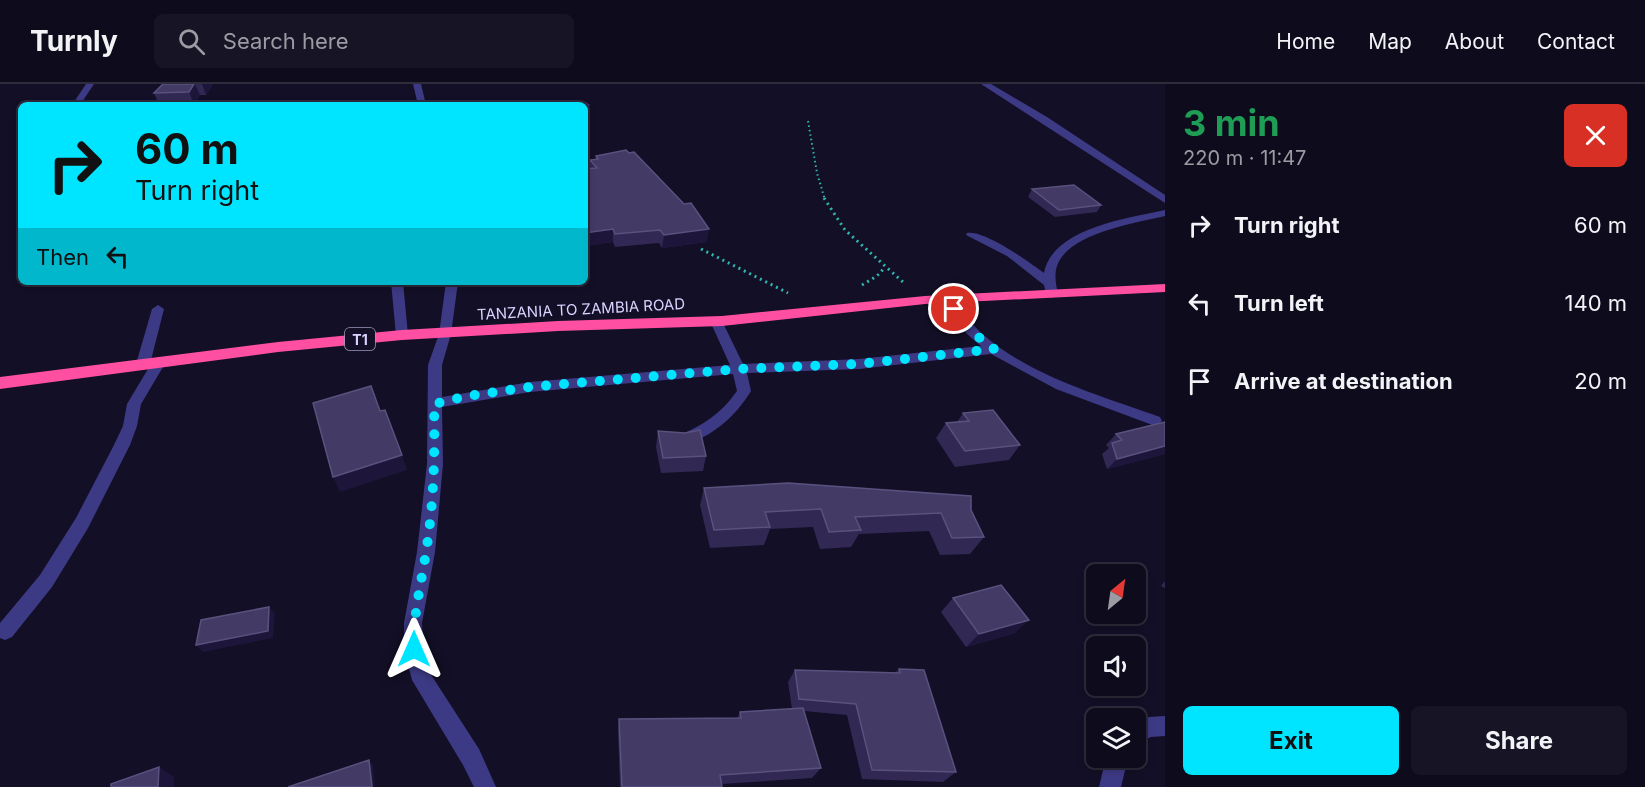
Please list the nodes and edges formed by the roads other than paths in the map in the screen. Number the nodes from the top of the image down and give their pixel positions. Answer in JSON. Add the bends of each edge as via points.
{"nodes":[{"id":1,"x":90,"y":84,"type":"edge"},
{"id":2,"x":417,"y":84,"type":"edge"},
{"id":3,"x":985,"y":84,"type":"edge"},
{"id":4,"x":78,"y":102,"type":"edge"},
{"id":5,"x":421,"y":102,"type":"edge"},
{"id":6,"x":1165,"y":200,"type":"edge"},
{"id":7,"x":1165,"y":213,"type":"edge"},
{"id":8,"x":971,"y":235,"type":"dead end"},
{"id":9,"x":397,"y":285,"type":"edge"},
{"id":10,"x":452,"y":285,"type":"edge"},
{"id":11,"x":1165,"y":288,"type":"edge"},
{"id":12,"x":1051,"y":289,"type":"junction"},
{"id":13,"x":946,"y":299,"type":"junction"},
{"id":14,"x":158,"y":309,"type":"dead end"},
{"id":15,"x":716,"y":321,"type":"junction"},
{"id":16,"x":445,"y":334,"type":"junction"},
{"id":17,"x":402,"y":335,"type":"junction"},
{"id":18,"x":994,"y":349,"type":"junction"},
{"id":19,"x":151,"y":363,"type":"junction"},
{"id":20,"x":739,"y":369,"type":"junction"},
{"id":21,"x":0,"y":383,"type":"edge"},
{"id":22,"x":434,"y":404,"type":"junction"},
{"id":23,"x":1155,"y":421,"type":"dead end"},
{"id":24,"x":682,"y":440,"type":"edge"},
{"id":25,"x":5,"y":631,"type":"dead end"},
{"id":26,"x":1165,"y":726,"type":"edge"},
{"id":27,"x":1146,"y":729,"type":"edge"},
{"id":28,"x":1115,"y":768,"type":"edge"},
{"id":29,"x":485,"y":787,"type":"edge"},
{"id":30,"x":1110,"y":787,"type":"edge"}],
"edges":[{"from":1,"to":4,"type":"street"},
{"from":2,"to":5,"type":"street"},
{"from":3,"to":6,"type":"street"},
{"from":7,"to":12,"type":"street","via":[[1101,229],[1072,242],[1054,261]]},
{"from":8,"to":12,"type":"street","via":[[1011,254]]},
{"from":9,"to":17,"type":"street"},
{"from":10,"to":16,"type":"street"},
{"from":11,"to":12,"type":"highway","name":"TANZANIA TO ZAMBIA ROAD","number":"T1"},
{"from":12,"to":13,"type":"highway","name":"TANZANIA TO ZAMBIA ROAD","number":"T1"},
{"from":13,"to":15,"type":"highway","name":"TANZANIA TO ZAMBIA ROAD","number":"T1"},
{"from":13,"to":18,"type":"street","via":[[977,336]]},
{"from":14,"to":19,"type":"street"},
{"from":15,"to":16,"type":"highway","name":"TANZANIA TO ZAMBIA ROAD","number":"T1"},
{"from":15,"to":20,"type":"street"},
{"from":16,"to":17,"type":"highway","name":"TANZANIA TO ZAMBIA ROAD","number":"T1"},
{"from":16,"to":22,"type":"street","via":[[435,365]]},
{"from":17,"to":19,"type":"highway","name":"TANZANIA TO ZAMBIA ROAD","number":"T1"},
{"from":18,"to":20,"type":"street","via":[[849,365]]},
{"from":18,"to":23,"type":"street","via":[[1055,381]]},
{"from":19,"to":21,"type":"highway","name":"TANZANIA TO ZAMBIA ROAD","number":"T1"},
{"from":19,"to":25,"type":"street","via":[[122,446],[82,523],[46,581]]},
{"from":20,"to":22,"type":"street","via":[[530,387]]},
{"from":20,"to":24,"type":"street","via":[[744,391],[738,400],[714,426]]},
{"from":22,"to":29,"type":"street","via":[[435,464],[426,552],[413,623],[414,649],[419,673]]},
{"from":26,"to":27,"type":"street"},
{"from":28,"to":30,"type":"street"}]}
